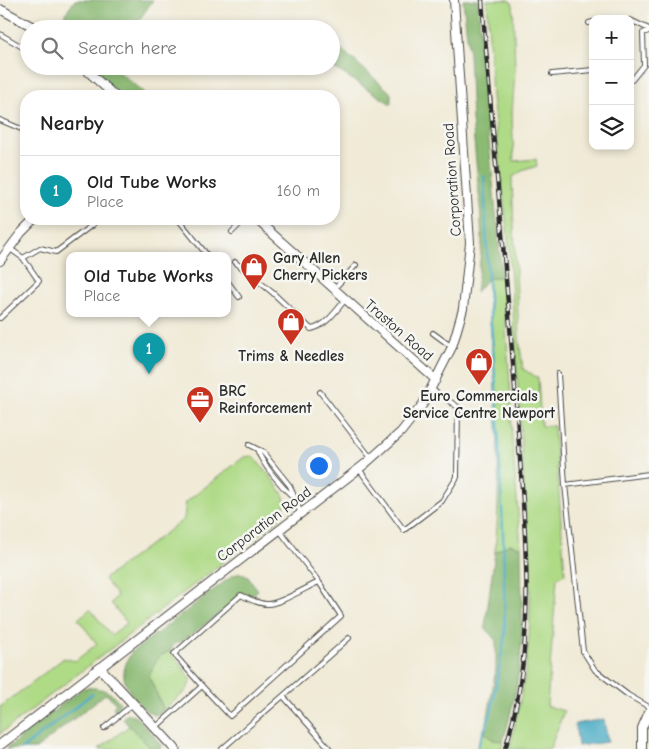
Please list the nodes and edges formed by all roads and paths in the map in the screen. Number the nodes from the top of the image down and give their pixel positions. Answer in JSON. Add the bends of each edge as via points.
{"nodes":[{"id":1,"x":454,"y":0,"type":"edge"},
{"id":2,"x":0,"y":9,"type":"edge"},
{"id":3,"x":20,"y":20,"type":"edge"},
{"id":4,"x":634,"y":22,"type":"edge"},
{"id":5,"x":649,"y":30,"type":"edge"},
{"id":6,"x":0,"y":34,"type":"edge"},
{"id":7,"x":20,"y":46,"type":"edge"},
{"id":8,"x":589,"y":70,"type":"edge"},
{"id":9,"x":552,"y":74,"type":"dead end"},
{"id":10,"x":92,"y":75,"type":"edge"},
{"id":11,"x":634,"y":78,"type":"edge"},
{"id":12,"x":108,"y":90,"type":"edge"},
{"id":13,"x":0,"y":120,"type":"edge"},
{"id":14,"x":20,"y":128,"type":"edge"},
{"id":15,"x":30,"y":225,"type":"edge"},
{"id":16,"x":92,"y":225,"type":"dead end"},
{"id":17,"x":183,"y":225,"type":"edge"},
{"id":18,"x":239,"y":225,"type":"edge"},
{"id":19,"x":263,"y":225,"type":"edge"},
{"id":20,"x":232,"y":232,"type":"dead end"},
{"id":21,"x":9,"y":248,"type":"junction"},
{"id":22,"x":205,"y":252,"type":"edge"},
{"id":23,"x":23,"y":258,"type":"junction"},
{"id":24,"x":0,"y":260,"type":"edge"},
{"id":25,"x":235,"y":262,"type":"dead end"},
{"id":26,"x":356,"y":265,"type":"dead end"},
{"id":27,"x":231,"y":286,"type":"edge"},
{"id":28,"x":333,"y":290,"type":"junction"},
{"id":29,"x":239,"y":297,"type":"dead end"},
{"id":30,"x":345,"y":300,"type":"junction"},
{"id":31,"x":0,"y":318,"type":"edge"},
{"id":32,"x":433,"y":333,"type":"dead end"},
{"id":33,"x":452,"y":347,"type":"junction"},
{"id":34,"x":558,"y":374,"type":"dead end"},
{"id":35,"x":436,"y":380,"type":"junction"},
{"id":36,"x":431,"y":389,"type":"junction"},
{"id":37,"x":320,"y":392,"type":"dead end"},
{"id":38,"x":249,"y":445,"type":"dead end"},
{"id":39,"x":371,"y":458,"type":"junction"},
{"id":40,"x":359,"y":469,"type":"junction"},
{"id":41,"x":649,"y":474,"type":"edge"},
{"id":42,"x":565,"y":484,"type":"junction"},
{"id":43,"x":301,"y":514,"type":"junction"},
{"id":44,"x":280,"y":531,"type":"junction"},
{"id":45,"x":319,"y":582,"type":"junction"},
{"id":46,"x":349,"y":638,"type":"dead end"},
{"id":47,"x":100,"y":668,"type":"junction"},
{"id":48,"x":202,"y":686,"type":"junction"},
{"id":49,"x":283,"y":696,"type":"junction"},
{"id":50,"x":133,"y":704,"type":"junction"},
{"id":51,"x":649,"y":707,"type":"edge"},
{"id":52,"x":649,"y":712,"type":"edge"},
{"id":53,"x":104,"y":728,"type":"dead end"},
{"id":54,"x":156,"y":728,"type":"junction"},
{"id":55,"x":0,"y":745,"type":"edge"},
{"id":56,"x":172,"y":748,"type":"edge"},
{"id":57,"x":222,"y":749,"type":"edge"},
{"id":58,"x":330,"y":749,"type":"edge"},
{"id":59,"x":642,"y":749,"type":"edge"}],
"edges":[{"from":1,"to":33,"type":"street","name":"Corporation Road","via":[[470,243],[463,309]]},
{"from":2,"to":3,"type":"street"},
{"from":4,"to":5,"type":"lane"},
{"from":5,"to":11,"type":"lane","via":[[643,33],[644,65]]},
{"from":6,"to":7,"type":"lane"},
{"from":8,"to":9,"type":"lane"},
{"from":10,"to":12,"type":"street"},
{"from":13,"to":14,"type":"lane"},
{"from":15,"to":21,"type":"street"},
{"from":16,"to":23,"type":"lane","via":[[56,252],[40,248]]},
{"from":17,"to":22,"type":"lane"},
{"from":18,"to":20,"type":"lane"},
{"from":19,"to":28,"type":"street","name":"Traston Road"},
{"from":21,"to":23,"type":"lane"},
{"from":21,"to":24,"type":"street"},
{"from":23,"to":31,"type":"lane","via":[[39,281]]},
{"from":25,"to":30,"type":"lane","via":[[311,329],[326,322]]},
{"from":26,"to":28,"type":"lane"},
{"from":27,"to":29,"type":"lane"},
{"from":28,"to":30,"type":"street","name":"Traston Road"},
{"from":30,"to":35,"type":"street","name":"Traston Road"},
{"from":32,"to":33,"type":"lane"},
{"from":33,"to":35,"type":"street","name":"Corporation Road"},
{"from":34,"to":42,"type":"lane"},
{"from":35,"to":36,"type":"street","name":"Corporation Road"},
{"from":36,"to":39,"type":"street","name":"Corporation Road","via":[[401,432]]},
{"from":36,"to":40,"type":"lane","via":[[458,407],[457,477],[442,501],[404,530]]},
{"from":37,"to":39,"type":"lane"},
{"from":38,"to":43,"type":"lane","via":[[257,449],[258,455],[293,497]]},
{"from":39,"to":40,"type":"street","name":"Corporation Road"},
{"from":40,"to":43,"type":"street","name":"Corporation Road"},
{"from":41,"to":42,"type":"lane"},
{"from":42,"to":51,"type":"lane","via":[[583,651],[595,670]]},
{"from":43,"to":44,"type":"street","name":"Corporation Road"},
{"from":44,"to":45,"type":"lane"},
{"from":44,"to":47,"type":"street","name":"Corporation Road"},
{"from":45,"to":48,"type":"lane","via":[[276,603],[256,602],[241,595],[174,654]]},
{"from":45,"to":48,"type":"lane","via":[[342,616],[238,709],[230,716]]},
{"from":46,"to":49,"type":"lane"},
{"from":47,"to":50,"type":"street"},
{"from":47,"to":55,"type":"street","name":"Corporation Road"},
{"from":48,"to":54,"type":"lane"},
{"from":49,"to":57,"type":"lane"},
{"from":49,"to":58,"type":"lane"},
{"from":50,"to":53,"type":"lane"},
{"from":50,"to":54,"type":"street"},
{"from":52,"to":59,"type":"street","via":[[642,728]]},
{"from":54,"to":56,"type":"street"}]}
